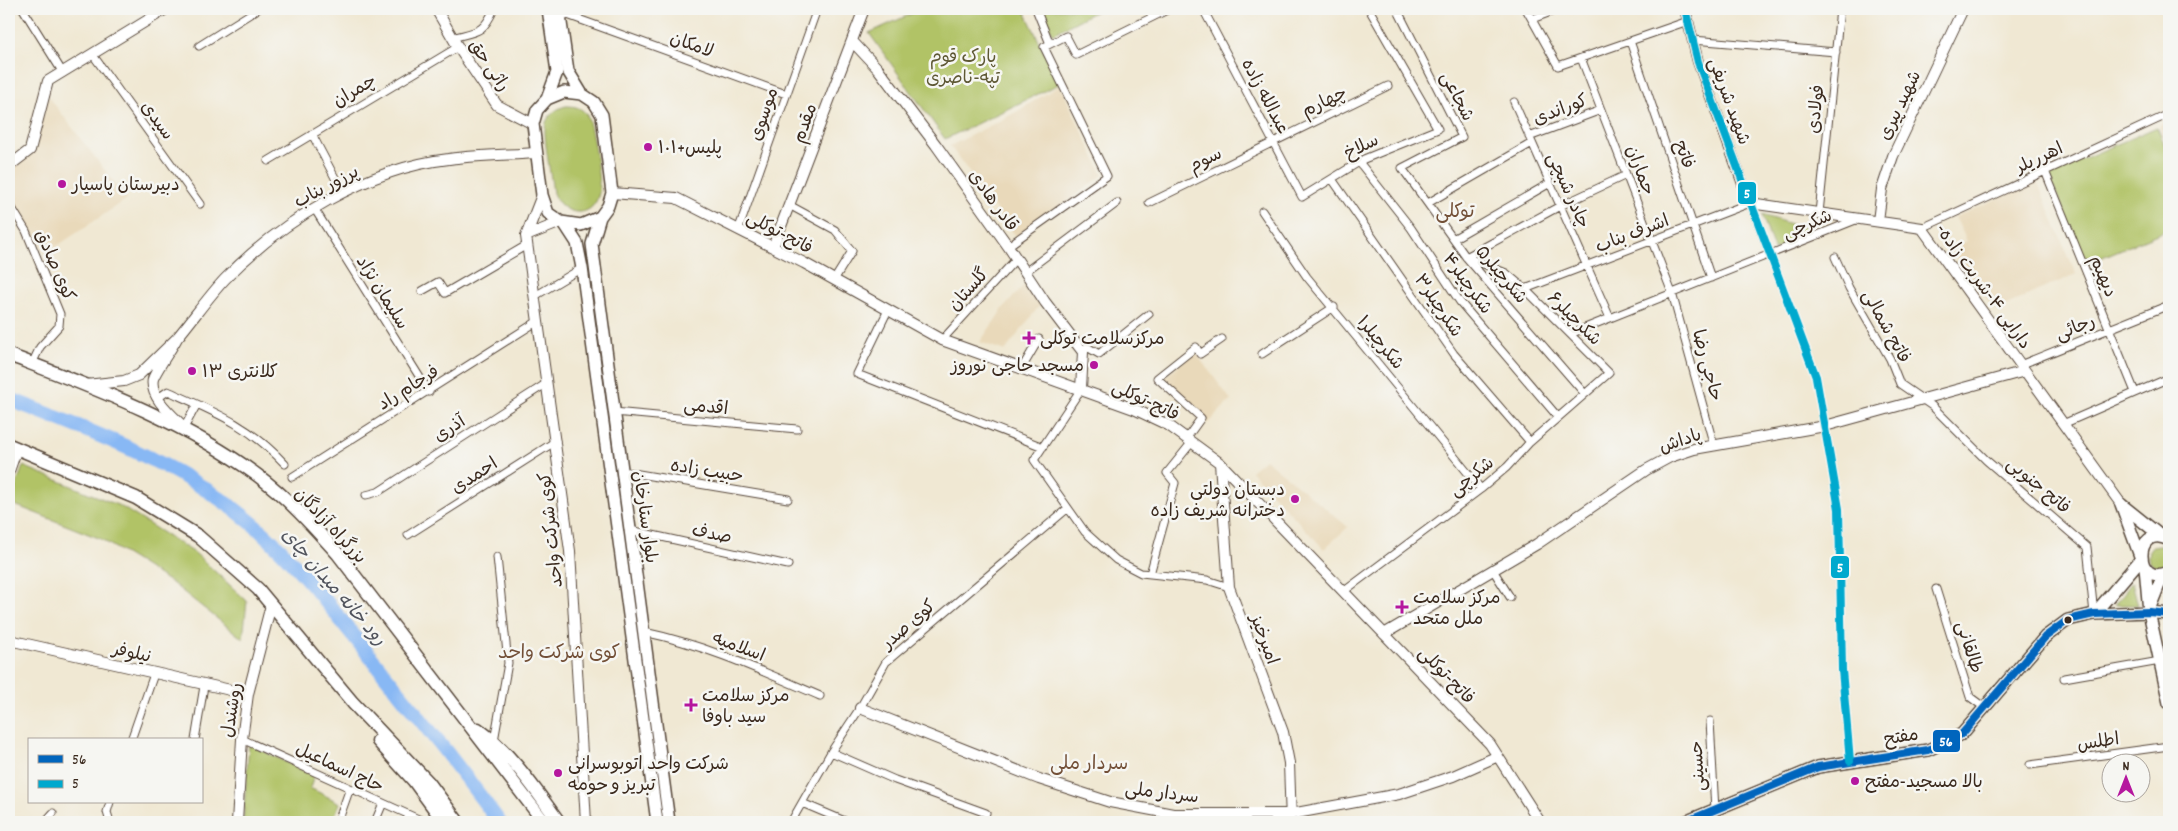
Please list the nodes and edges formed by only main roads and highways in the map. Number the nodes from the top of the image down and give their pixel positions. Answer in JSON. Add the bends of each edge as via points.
{"nodes":[{"id":1,"x":555,"y":10,"type":"edge"},
{"id":2,"x":582,"y":94,"type":"junction"},
{"id":3,"x":547,"y":99,"type":"junction"},
{"id":4,"x":600,"y":217,"type":"junction"},
{"id":5,"x":563,"y":222,"type":"junction"},
{"id":6,"x":9,"y":355,"type":"edge"},
{"id":7,"x":13,"y":446,"type":"edge"},
{"id":8,"x":2165,"y":539,"type":"edge"},
{"id":9,"x":2142,"y":561,"type":"junction"},
{"id":10,"x":2169,"y":571,"type":"edge"},
{"id":11,"x":2149,"y":612,"type":"junction"},
{"id":12,"x":2094,"y":614,"type":"junction"},
{"id":13,"x":2169,"y":614,"type":"edge"},
{"id":14,"x":354,"y":703,"type":"junction"},
{"id":15,"x":2169,"y":703,"type":"edge"},
{"id":16,"x":461,"y":716,"type":"junction"},
{"id":17,"x":444,"y":822,"type":"edge"},
{"id":18,"x":458,"y":822,"type":"edge"},
{"id":19,"x":544,"y":822,"type":"edge"},
{"id":20,"x":559,"y":822,"type":"edge"},
{"id":21,"x":657,"y":822,"type":"edge"},
{"id":22,"x":669,"y":822,"type":"edge"},
{"id":23,"x":1685,"y":822,"type":"edge"}],
"edges":[{"from":1,"to":2,"type":"main road","via":[[568,71]]},
{"from":1,"to":3,"type":"main road","via":[[556,72]]},
{"from":2,"to":3,"type":"main road","via":[[564,92]]},
{"from":2,"to":4,"type":"main road","name":"بلوار ستارخان","via":[[594,102],[602,115],[612,193]]},
{"from":3,"to":5,"type":"main road","name":"بلوار ستارخان","via":[[537,110],[533,124],[536,153],[542,196],[548,213]]},
{"from":4,"to":5,"type":"main road","via":[[581,225]]},
{"from":4,"to":22,"type":"main road","name":"بلوار ستارخان","via":[[592,244]]},
{"from":5,"to":21,"type":"main road","name":"بلوار ستارخان","via":[[577,243],[582,268]]},
{"from":6,"to":16,"type":"highway","name":"بزرگراه آزادگان","via":[[184,428],[258,475],[302,514],[338,554]]},
{"from":7,"to":14,"type":"highway","via":[[136,498],[190,531],[258,589]]},
{"from":8,"to":9,"type":"main road","via":[[2146,542],[2141,552]]},
{"from":8,"to":9,"type":"main road","via":[[2121,504]]},
{"from":9,"to":10,"type":"main road","via":[[2154,573]]},
{"from":9,"to":11,"type":"main road"},
{"from":9,"to":12,"type":"main road"},
{"from":10,"to":11,"type":"main road"},
{"from":11,"to":12,"type":"main road","name":"مفتح"},
{"from":11,"to":13,"type":"main road","name":"مفتح"},
{"from":11,"to":15,"type":"main road"},
{"from":12,"to":23,"type":"main road","name":"مفتح","via":[[2068,620],[2045,637],[1962,734],[1928,750],[1818,767]]},
{"from":14,"to":17,"type":"highway","via":[[378,741],[414,781]]},
{"from":14,"to":18,"type":"highway","via":[[429,783]]},
{"from":16,"to":19,"type":"highway","name":"بزرگراه آزادگان"},
{"from":16,"to":20,"type":"highway","via":[[494,741],[521,769]]}]}
